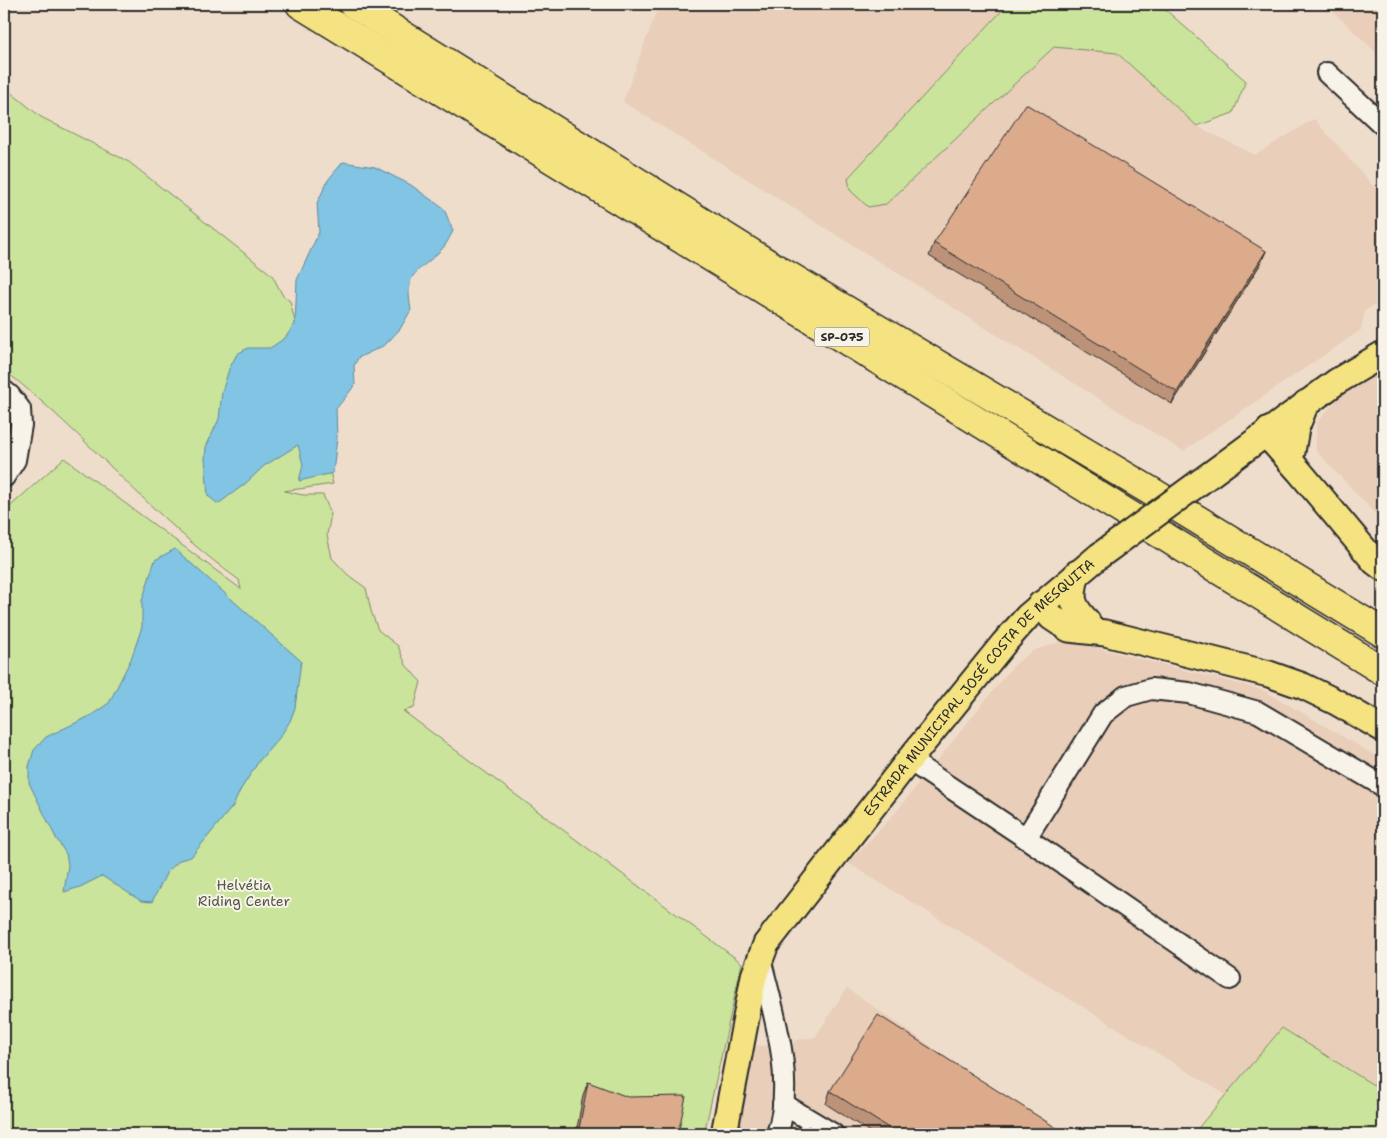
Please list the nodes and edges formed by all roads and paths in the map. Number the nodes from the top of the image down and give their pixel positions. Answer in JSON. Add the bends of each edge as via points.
{"nodes":[{"id":1,"x":300,"y":4,"type":"edge"},
{"id":2,"x":353,"y":4,"type":"edge"},
{"id":3,"x":1327,"y":73,"type":"dead end"},
{"id":4,"x":1383,"y":125,"type":"edge"},
{"id":5,"x":1382,"y":357,"type":"edge"},
{"id":6,"x":4,"y":391,"type":"edge"},
{"id":7,"x":1306,"y":403,"type":"junction"},
{"id":8,"x":1270,"y":430,"type":"junction"},
{"id":9,"x":1236,"y":454,"type":"junction"},
{"id":10,"x":1292,"y":460,"type":"junction"},
{"id":11,"x":4,"y":477,"type":"edge"},
{"id":12,"x":1383,"y":568,"type":"edge"},
{"id":13,"x":1077,"y":573,"type":"junction"},
{"id":14,"x":1041,"y":604,"type":"junction"},
{"id":15,"x":1087,"y":628,"type":"junction"},
{"id":16,"x":1383,"y":633,"type":"edge"},
{"id":17,"x":1004,"y":643,"type":"junction"},
{"id":18,"x":1383,"y":671,"type":"edge"},
{"id":19,"x":1383,"y":729,"type":"edge"},
{"id":20,"x":909,"y":760,"type":"junction"},
{"id":21,"x":1383,"y":786,"type":"edge"},
{"id":22,"x":1026,"y":838,"type":"junction"},
{"id":23,"x":760,"y":958,"type":"junction"},
{"id":24,"x":1230,"y":980,"type":"dead end"},
{"id":25,"x":783,"y":1104,"type":"junction"},
{"id":26,"x":724,"y":1134,"type":"edge"},
{"id":27,"x":777,"y":1134,"type":"edge"},
{"id":28,"x":833,"y":1134,"type":"edge"}],
"edges":[{"from":1,"to":18,"type":"highway","number":"SP-075"},
{"from":2,"to":16,"type":"highway","number":"SP-075","via":[[767,263],[1154,492]]},
{"from":3,"to":4,"type":"street"},
{"from":5,"to":7,"type":"main road","name":"ESTRADA MUNICIPAL JOSÉ COSTA DE MESQUITA"},
{"from":6,"to":11,"type":"street","via":[[20,409],[21,425],[15,460]]},
{"from":7,"to":8,"type":"main road","name":"ESTRADA MUNICIPAL JOSÉ COSTA DE MESQUITA"},
{"from":7,"to":10,"type":"main road","via":[[1296,428]]},
{"from":8,"to":9,"type":"main road","name":"ESTRADA MUNICIPAL JOSÉ COSTA DE MESQUITA"},
{"from":8,"to":10,"type":"main road","via":[[1273,442]]},
{"from":9,"to":10,"type":"main road","via":[[1276,454]]},
{"from":9,"to":13,"type":"main road","name":"ESTRADA MUNICIPAL JOSÉ COSTA DE MESQUITA","bridge":true},
{"from":10,"to":12,"type":"main road"},
{"from":13,"to":14,"type":"main road","name":"ESTRADA MUNICIPAL JOSÉ COSTA DE MESQUITA"},
{"from":13,"to":15,"type":"main road","via":[[1072,592],[1074,603]]},
{"from":14,"to":15,"type":"main road","via":[[1060,607]]},
{"from":14,"to":17,"type":"main road","name":"ESTRADA MUNICIPAL JOSÉ COSTA DE MESQUITA"},
{"from":15,"to":17,"type":"main road","via":[[1037,630]]},
{"from":15,"to":19,"type":"main road","via":[[1269,674],[1304,686]]},
{"from":17,"to":20,"type":"main road","name":"ESTRADA MUNICIPAL JOSÉ COSTA DE MESQUITA"},
{"from":20,"to":22,"type":"street"},
{"from":20,"to":23,"type":"main road","name":"ESTRADA MUNICIPAL JOSÉ COSTA DE MESQUITA","via":[[766,944]]},
{"from":21,"to":22,"type":"street","via":[[1258,712],[1188,693],[1151,690],[1126,696],[1103,714]]},
{"from":22,"to":24,"type":"street"},
{"from":23,"to":25,"type":"street","via":[[782,1052]]},
{"from":23,"to":26,"type":"main road","name":"ESTRADA MUNICIPAL JOSÉ COSTA DE MESQUITA"},
{"from":25,"to":27,"type":"street"},
{"from":25,"to":28,"type":"street"}]}
